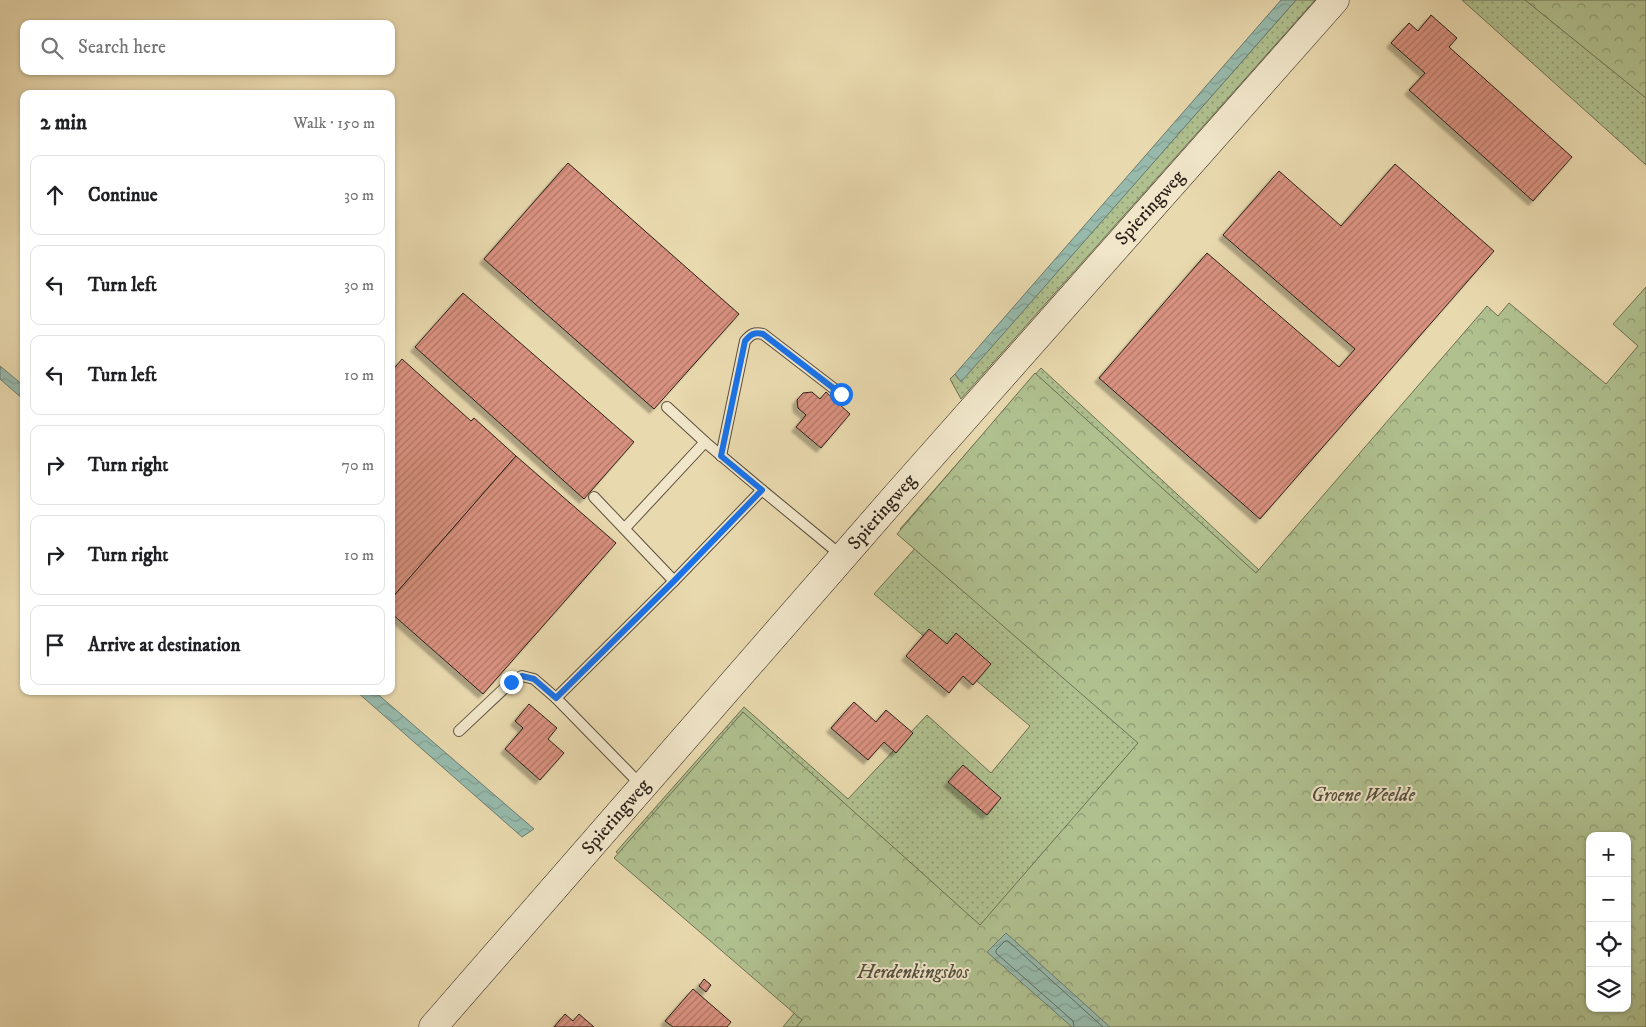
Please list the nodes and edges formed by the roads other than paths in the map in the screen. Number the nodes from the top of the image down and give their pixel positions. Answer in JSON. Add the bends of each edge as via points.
{"nodes":[{"id":1,"x":1335,"y":0,"type":"edge"},
{"id":2,"x":841,"y":394,"type":"dead end"},
{"id":3,"x":666,"y":407,"type":"dead end"},
{"id":4,"x":705,"y":442,"type":"junction"},
{"id":5,"x":721,"y":456,"type":"junction"},
{"id":6,"x":762,"y":490,"type":"junction"},
{"id":7,"x":594,"y":497,"type":"dead end"},
{"id":8,"x":625,"y":528,"type":"junction"},
{"id":9,"x":843,"y":557,"type":"junction"},
{"id":10,"x":674,"y":581,"type":"junction"},
{"id":11,"x":556,"y":698,"type":"junction"},
{"id":12,"x":459,"y":731,"type":"dead end"},
{"id":13,"x":643,"y":787,"type":"junction"},
{"id":14,"x":433,"y":1027,"type":"edge"}],
"edges":[{"from":1,"to":9,"type":"street","name":"Spieringweg"},
{"from":2,"to":5,"type":"lane","via":[[763,334],[750,335],[745,341]]},
{"from":3,"to":4,"type":"lane"},
{"from":4,"to":5,"type":"lane"},
{"from":4,"to":8,"type":"lane"},
{"from":5,"to":6,"type":"lane"},
{"from":6,"to":9,"type":"lane"},
{"from":6,"to":10,"type":"lane"},
{"from":7,"to":8,"type":"lane"},
{"from":8,"to":10,"type":"lane"},
{"from":9,"to":13,"type":"street","name":"Spieringweg"},
{"from":10,"to":11,"type":"lane"},
{"from":11,"to":12,"type":"lane","via":[[534,679],[522,676],[511,682]]},
{"from":11,"to":13,"type":"lane"},
{"from":13,"to":14,"type":"street","name":"Spieringweg"}]}
